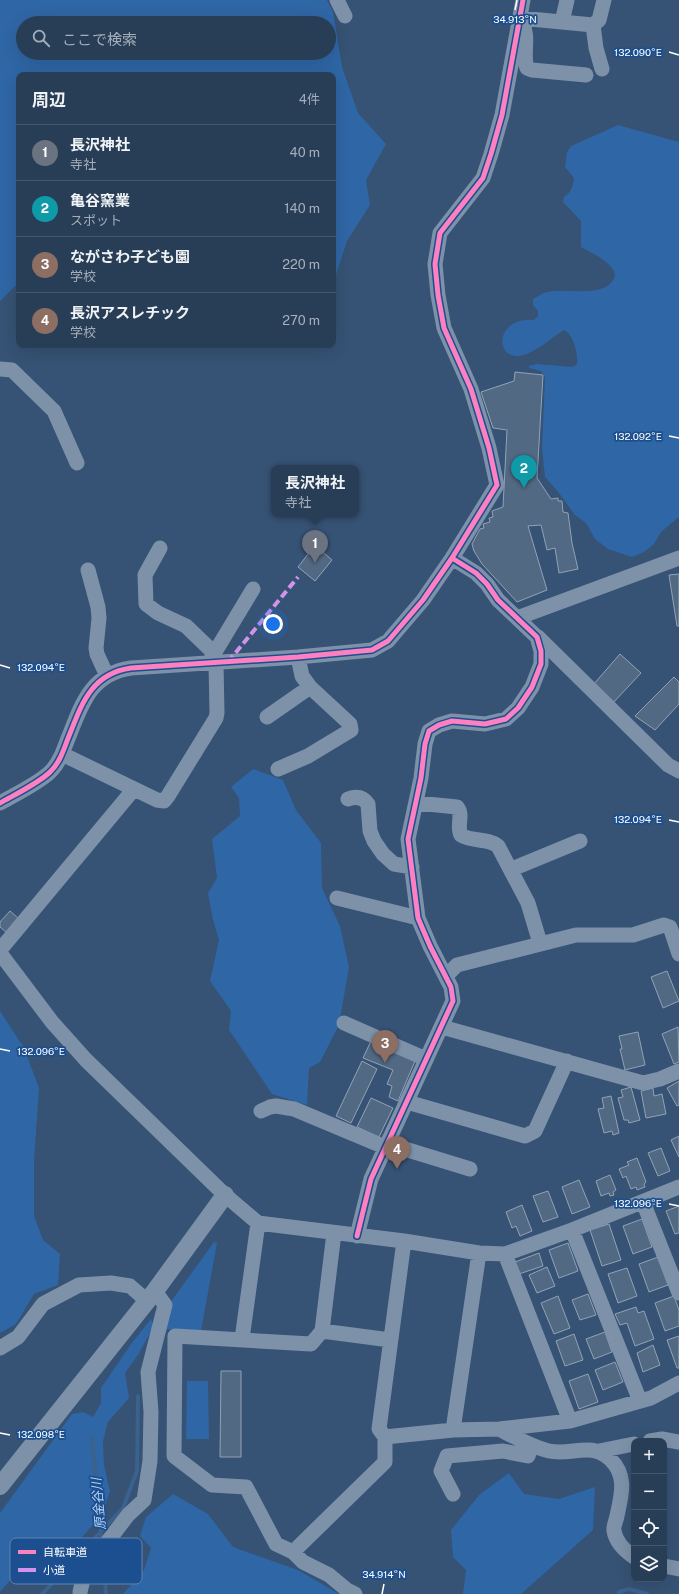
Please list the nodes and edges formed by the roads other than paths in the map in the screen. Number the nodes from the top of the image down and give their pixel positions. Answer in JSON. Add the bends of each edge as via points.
{"nodes":[{"id":1,"x":337,"y":0,"type":"edge"},
{"id":2,"x":523,"y":0,"type":"edge"},
{"id":3,"x":567,"y":0,"type":"edge"},
{"id":4,"x":604,"y":0,"type":"edge"},
{"id":5,"x":345,"y":16,"type":"dead end"},
{"id":6,"x":520,"y":18,"type":"junction"},
{"id":7,"x":562,"y":22,"type":"junction"},
{"id":8,"x":593,"y":26,"type":"junction"},
{"id":9,"x":602,"y":69,"type":"dead end"},
{"id":10,"x":586,"y":75,"type":"dead end"},
{"id":11,"x":0,"y":369,"type":"edge"},
{"id":12,"x":77,"y":463,"type":"dead end"},
{"id":13,"x":160,"y":548,"type":"dead end"},
{"id":14,"x":452,"y":558,"type":"junction"},
{"id":15,"x":679,"y":558,"type":"edge"},
{"id":16,"x":88,"y":570,"type":"dead end"},
{"id":17,"x":253,"y":589,"type":"dead end"},
{"id":18,"x":517,"y":618,"type":"junction"},
{"id":19,"x":537,"y":637,"type":"junction"},
{"id":20,"x":298,"y":657,"type":"junction"},
{"id":21,"x":213,"y":660,"type":"junction"},
{"id":22,"x":107,"y":676,"type":"junction"},
{"id":23,"x":310,"y":687,"type":"junction"},
{"id":24,"x":267,"y":717,"type":"dead end"},
{"id":25,"x":62,"y":754,"type":"junction"},
{"id":26,"x":278,"y":769,"type":"dead end"},
{"id":27,"x":679,"y":771,"type":"edge"},
{"id":28,"x":134,"y":789,"type":"junction"},
{"id":29,"x":348,"y":799,"type":"dead end"},
{"id":30,"x":0,"y":803,"type":"edge"},
{"id":31,"x":416,"y":803,"type":"junction"},
{"id":32,"x":361,"y":834,"type":"dead end"},
{"id":33,"x":580,"y":841,"type":"dead end"},
{"id":34,"x":394,"y":864,"type":"junction"},
{"id":35,"x":412,"y":867,"type":"junction"},
{"id":36,"x":512,"y":869,"type":"junction"},
{"id":37,"x":337,"y":898,"type":"dead end"},
{"id":38,"x":418,"y":918,"type":"junction"},
{"id":39,"x":540,"y":943,"type":"junction"},
{"id":40,"x":0,"y":951,"type":"edge"},
{"id":41,"x":679,"y":954,"type":"edge"},
{"id":42,"x":446,"y":976,"type":"junction"},
{"id":43,"x":344,"y":1023,"type":"dead end"},
{"id":44,"x":442,"y":1027,"type":"junction"},
{"id":45,"x":426,"y":1059,"type":"junction"},
{"id":46,"x":567,"y":1062,"type":"junction"},
{"id":47,"x":679,"y":1071,"type":"edge"},
{"id":48,"x":407,"y":1102,"type":"junction"},
{"id":49,"x":261,"y":1111,"type":"dead end"},
{"id":50,"x":387,"y":1145,"type":"junction"},
{"id":51,"x":470,"y":1169,"type":"dead end"},
{"id":52,"x":679,"y":1187,"type":"edge"},
{"id":53,"x":225,"y":1195,"type":"junction"},
{"id":54,"x":643,"y":1202,"type":"junction"},
{"id":55,"x":258,"y":1223,"type":"junction"},
{"id":56,"x":572,"y":1230,"type":"junction"},
{"id":57,"x":334,"y":1233,"type":"junction"},
{"id":58,"x":358,"y":1236,"type":"junction"},
{"id":59,"x":404,"y":1241,"type":"junction"},
{"id":60,"x":478,"y":1253,"type":"junction"},
{"id":61,"x":505,"y":1254,"type":"junction"},
{"id":62,"x":679,"y":1293,"type":"edge"},
{"id":63,"x":151,"y":1296,"type":"junction"},
{"id":64,"x":322,"y":1331,"type":"junction"},
{"id":65,"x":242,"y":1339,"type":"junction"},
{"id":66,"x":390,"y":1340,"type":"junction"},
{"id":67,"x":0,"y":1348,"type":"edge"},
{"id":68,"x":679,"y":1383,"type":"edge"},
{"id":69,"x":640,"y":1401,"type":"junction"},
{"id":70,"x":570,"y":1421,"type":"junction"},
{"id":71,"x":499,"y":1429,"type":"junction"},
{"id":72,"x":454,"y":1430,"type":"junction"},
{"id":73,"x":385,"y":1436,"type":"junction"},
{"id":74,"x":667,"y":1440,"type":"edge"},
{"id":75,"x":679,"y":1442,"type":"edge"},
{"id":76,"x":532,"y":1445,"type":"junction"},
{"id":77,"x":631,"y":1445,"type":"edge"},
{"id":78,"x":599,"y":1451,"type":"junction"},
{"id":79,"x":0,"y":1486,"type":"edge"},
{"id":80,"x":453,"y":1494,"type":"dead end"},
{"id":81,"x":110,"y":1538,"type":"edge"},
{"id":82,"x":293,"y":1552,"type":"junction"},
{"id":83,"x":631,"y":1555,"type":"edge"},
{"id":84,"x":667,"y":1567,"type":"edge"},
{"id":85,"x":679,"y":1569,"type":"edge"},
{"id":86,"x":82,"y":1584,"type":"edge"},
{"id":87,"x":80,"y":1592,"type":"dead end"},
{"id":88,"x":355,"y":1594,"type":"edge"}],
"edges":[{"from":1,"to":5,"type":"street"},
{"from":2,"to":6,"type":"street"},
{"from":3,"to":7,"type":"street"},
{"from":4,"to":8,"type":"street","via":[[599,20]]},
{"from":6,"to":7,"type":"street"},
{"from":6,"to":10,"type":"street","via":[[526,36],[527,68]]},
{"from":6,"to":14,"type":"street","via":[[502,115],[483,178],[440,233],[435,264],[444,328],[471,389],[497,485]]},
{"from":7,"to":8,"type":"street"},
{"from":8,"to":9,"type":"street"},
{"from":11,"to":12,"type":"street","via":[[12,370],[54,411]]},
{"from":13,"to":21,"type":"street","via":[[145,575],[146,604],[158,613],[186,626]]},
{"from":14,"to":18,"type":"street","via":[[476,573]]},
{"from":14,"to":20,"type":"street","via":[[423,600],[388,641],[372,650]]},
{"from":15,"to":18,"type":"street"},
{"from":16,"to":22,"type":"street","via":[[98,607],[97,654]]},
{"from":17,"to":21,"type":"street"},
{"from":18,"to":19,"type":"street"},
{"from":19,"to":27,"type":"street","via":[[668,765]]},
{"from":19,"to":31,"type":"street","via":[[541,664],[532,687],[518,708],[506,718],[485,724],[452,721],[430,731],[425,744]]},
{"from":20,"to":21,"type":"street"},
{"from":20,"to":23,"type":"street","via":[[302,676]]},
{"from":21,"to":22,"type":"street","via":[[131,668],[118,670]]},
{"from":21,"to":28,"type":"street","via":[[216,718],[164,801]]},
{"from":22,"to":25,"type":"street","via":[[86,696]]},
{"from":23,"to":24,"type":"street"},
{"from":23,"to":26,"type":"street","via":[[350,724],[351,730],[308,756]]},
{"from":25,"to":28,"type":"street"},
{"from":25,"to":30,"type":"street","via":[[51,771]]},
{"from":28,"to":40,"type":"street"},
{"from":29,"to":34,"type":"street","via":[[358,797],[366,801],[371,836],[383,854]]},
{"from":31,"to":35,"type":"street","via":[[408,839]]},
{"from":31,"to":36,"type":"street","via":[[457,807],[461,834],[496,844]]},
{"from":32,"to":34,"type":"street","via":[[366,847],[375,856]]},
{"from":33,"to":36,"type":"street"},
{"from":34,"to":35,"type":"street"},
{"from":35,"to":38,"type":"street"},
{"from":36,"to":39,"type":"street","via":[[528,903]]},
{"from":37,"to":38,"type":"street"},
{"from":38,"to":42,"type":"street"},
{"from":39,"to":41,"type":"street","via":[[576,934],[633,935],[664,925],[670,927]]},
{"from":39,"to":42,"type":"street","via":[[457,965]]},
{"from":40,"to":53,"type":"street","via":[[52,1022],[86,1060]]},
{"from":42,"to":44,"type":"street","via":[[453,992],[453,1001]]},
{"from":43,"to":45,"type":"street"},
{"from":44,"to":45,"type":"street"},
{"from":44,"to":46,"type":"street"},
{"from":45,"to":48,"type":"street"},
{"from":46,"to":47,"type":"street","via":[[643,1083],[660,1080]]},
{"from":46,"to":48,"type":"street","via":[[535,1131],[525,1136]]},
{"from":48,"to":50,"type":"street"},
{"from":49,"to":50,"type":"street","via":[[276,1106],[294,1109],[380,1145]]},
{"from":50,"to":51,"type":"street"},
{"from":50,"to":58,"type":"street","via":[[372,1179]]},
{"from":52,"to":54,"type":"street"},
{"from":53,"to":55,"type":"street"},
{"from":53,"to":63,"type":"street"},
{"from":54,"to":56,"type":"street"},
{"from":54,"to":62,"type":"street"},
{"from":55,"to":57,"type":"street"},
{"from":55,"to":65,"type":"street"},
{"from":56,"to":61,"type":"street"},
{"from":56,"to":69,"type":"street"},
{"from":57,"to":58,"type":"street"},
{"from":57,"to":64,"type":"street"},
{"from":58,"to":59,"type":"street"},
{"from":59,"to":60,"type":"street"},
{"from":59,"to":66,"type":"street"},
{"from":60,"to":61,"type":"street"},
{"from":60,"to":72,"type":"street"},
{"from":61,"to":70,"type":"street"},
{"from":63,"to":67,"type":"street","via":[[130,1286],[111,1283],[79,1285],[43,1304],[18,1337]]},
{"from":63,"to":79,"type":"street"},
{"from":63,"to":81,"type":"street","via":[[165,1305],[148,1372],[151,1412],[150,1461],[144,1500],[128,1515]]},
{"from":64,"to":65,"type":"street","via":[[312,1344]]},
{"from":64,"to":66,"type":"street"},
{"from":65,"to":82,"type":"street","via":[[175,1336],[174,1456],[212,1485],[246,1487],[276,1544]]},
{"from":66,"to":73,"type":"street","via":[[378,1429]]},
{"from":68,"to":69,"type":"street"},
{"from":69,"to":70,"type":"street"},
{"from":70,"to":71,"type":"street"},
{"from":71,"to":72,"type":"street"},
{"from":71,"to":76,"type":"street"},
{"from":72,"to":73,"type":"street"},
{"from":73,"to":82,"type":"street","via":[[385,1462]]},
{"from":74,"to":75,"type":"street"},
{"from":76,"to":78,"type":"street","via":[[551,1451]]},
{"from":76,"to":80,"type":"street","via":[[528,1456],[503,1451],[447,1456],[441,1471]]},
{"from":77,"to":78,"type":"street"},
{"from":78,"to":83,"type":"street","via":[[618,1469],[623,1485],[614,1530],[617,1541]]},
{"from":82,"to":88,"type":"street","via":[[303,1562],[329,1575]]},
{"from":84,"to":85,"type":"street"},
{"from":86,"to":87,"type":"street"}]}
